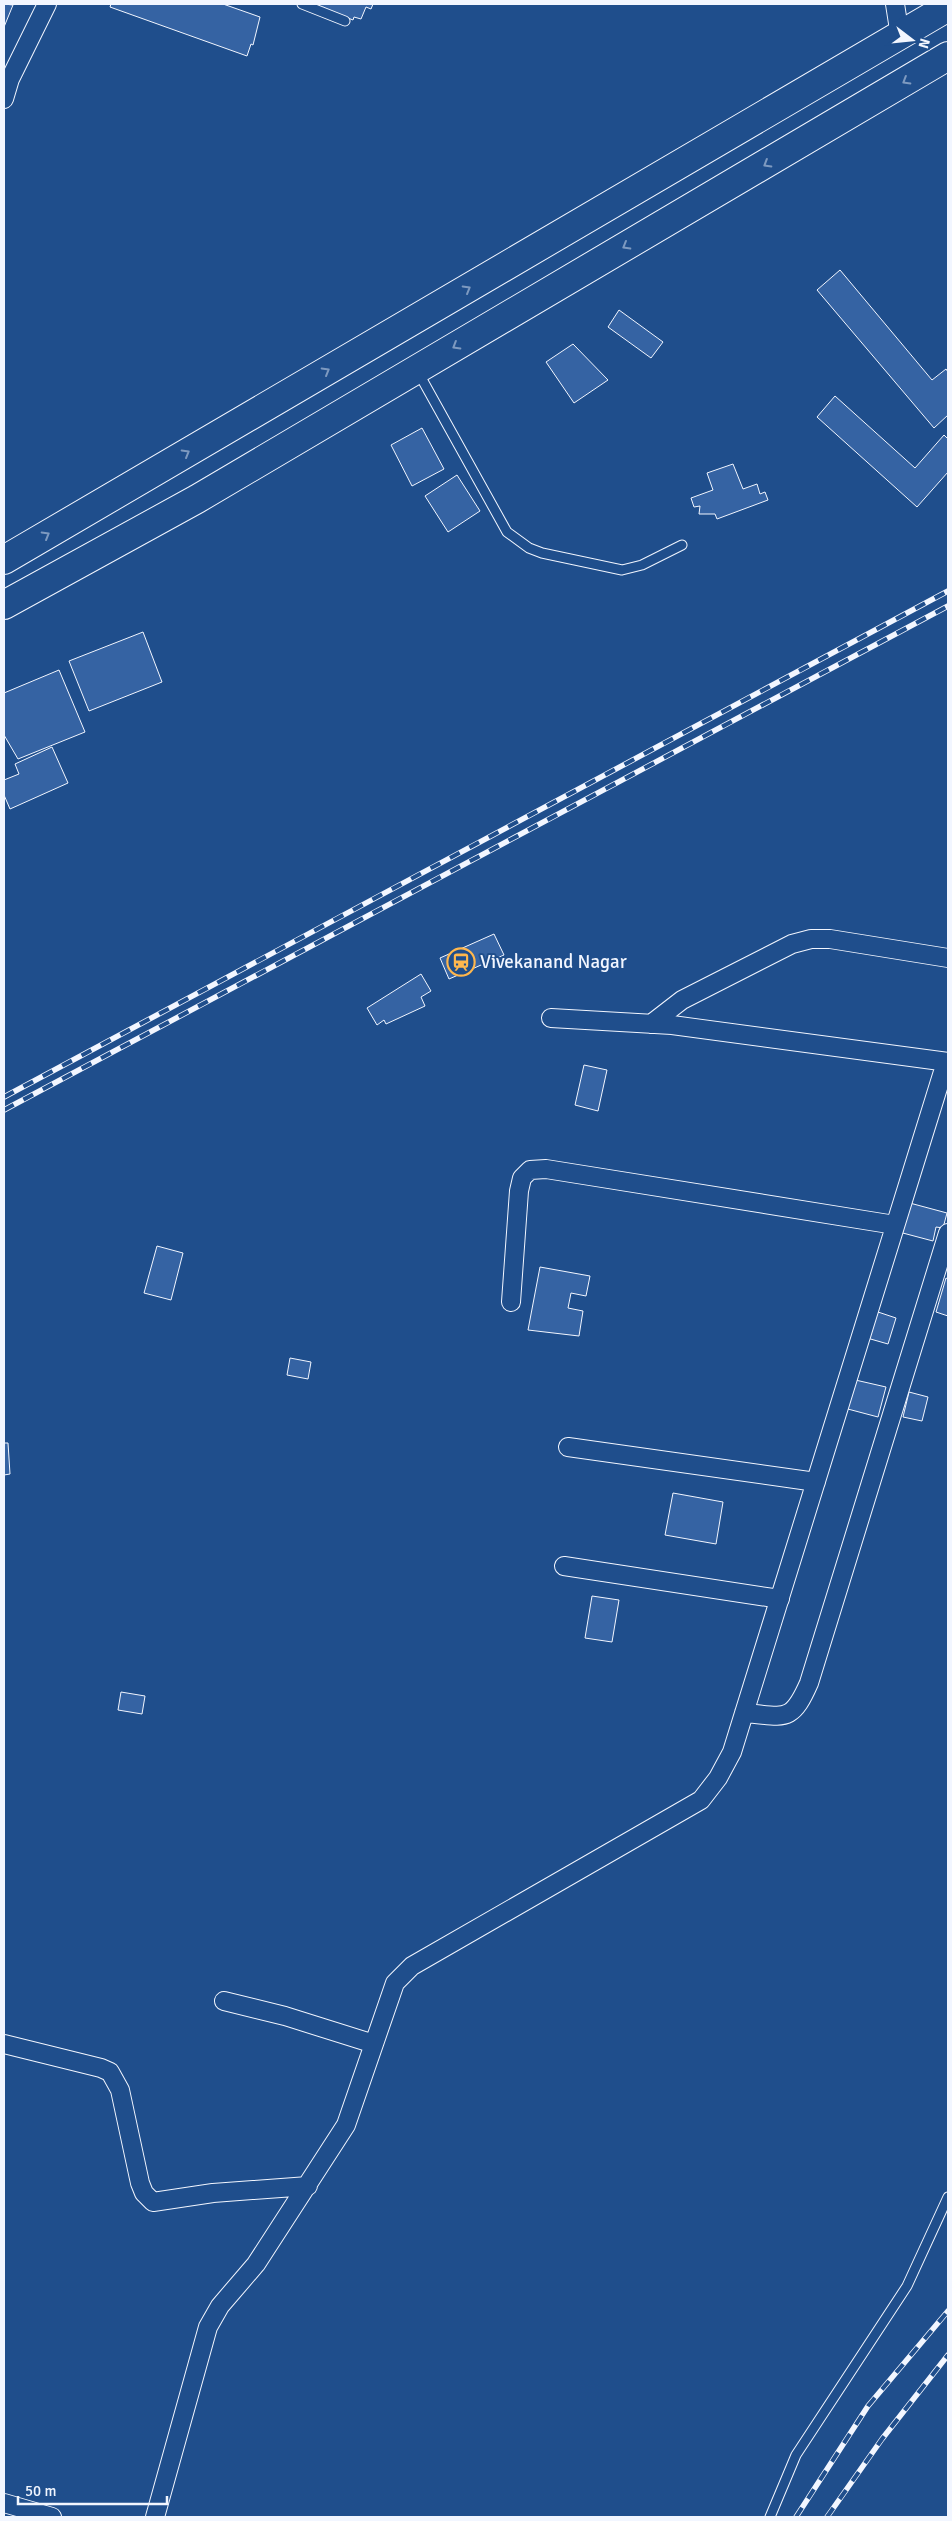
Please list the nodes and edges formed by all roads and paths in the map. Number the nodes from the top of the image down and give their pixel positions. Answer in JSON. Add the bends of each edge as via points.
{"nodes":[{"id":1,"x":47,"y":4,"type":"edge"},
{"id":2,"x":302,"y":4,"type":"edge"},
{"id":3,"x":896,"y":4,"type":"edge"},
{"id":4,"x":948,"y":8,"type":"edge"},
{"id":5,"x":345,"y":21,"type":"dead end"},
{"id":6,"x":900,"y":36,"type":"junction"},
{"id":7,"x":948,"y":56,"type":"edge"},
{"id":8,"x":7,"y":78,"type":"edge"},
{"id":9,"x":4,"y":99,"type":"edge"},
{"id":10,"x":694,"y":156,"type":"junction"},
{"id":11,"x":718,"y":193,"type":"junction"},
{"id":12,"x":416,"y":369,"type":"junction"},
{"id":13,"x":682,"y":545,"type":"dead end"},
{"id":14,"x":4,"y":560,"type":"edge"},
{"id":15,"x":6,"y":599,"type":"edge"},
{"id":16,"x":948,"y":958,"type":"edge"},
{"id":17,"x":551,"y":1018,"type":"dead end"},
{"id":18,"x":651,"y":1024,"type":"junction"},
{"id":19,"x":947,"y":1062,"type":"edge"},
{"id":20,"x":895,"y":1225,"type":"junction"},
{"id":21,"x":948,"y":1233,"type":"edge"},
{"id":22,"x":511,"y":1302,"type":"dead end"},
{"id":23,"x":568,"y":1447,"type":"dead end"},
{"id":24,"x":816,"y":1482,"type":"junction"},
{"id":25,"x":564,"y":1566,"type":"dead end"},
{"id":26,"x":780,"y":1599,"type":"junction"},
{"id":27,"x":744,"y":1713,"type":"junction"},
{"id":28,"x":224,"y":2001,"type":"dead end"},
{"id":29,"x":4,"y":2044,"type":"edge"},
{"id":30,"x":374,"y":2044,"type":"junction"},
{"id":31,"x":308,"y":2186,"type":"junction"},
{"id":32,"x":948,"y":2197,"type":"edge"},
{"id":33,"x":4,"y":2503,"type":"edge"},
{"id":34,"x":52,"y":2517,"type":"edge"},
{"id":35,"x":155,"y":2517,"type":"edge"},
{"id":36,"x":770,"y":2517,"type":"edge"}],
"edges":[{"from":1,"to":8,"type":"street"},
{"from":2,"to":5,"type":"lane"},
{"from":3,"to":6,"type":"street"},
{"from":4,"to":6,"type":"highway"},
{"from":6,"to":10,"type":"highway"},
{"from":7,"to":11,"type":"highway","one_way":true},
{"from":8,"to":9,"type":"street"},
{"from":10,"to":11,"type":"highway"},
{"from":14,"to":10,"type":"highway","one_way":true},
{"from":11,"to":12,"type":"highway","one_way":true},
{"from":12,"to":13,"type":"lane","via":[[506,532],[529,548],[622,570],[642,565]]},
{"from":12,"to":15,"type":"highway","via":[[197,499]]},
{"from":16,"to":18,"type":"street","via":[[830,939],[811,939],[792,944],[682,1000]]},
{"from":17,"to":18,"type":"street"},
{"from":18,"to":19,"type":"street"},
{"from":19,"to":20,"type":"street"},
{"from":20,"to":22,"type":"street","via":[[546,1169],[530,1170],[522,1178],[519,1192]]},
{"from":20,"to":24,"type":"street"},
{"from":21,"to":27,"type":"street","via":[[809,1683],[796,1709],[786,1716]]},
{"from":23,"to":24,"type":"street"},
{"from":24,"to":26,"type":"street"},
{"from":25,"to":26,"type":"street"},
{"from":26,"to":27,"type":"street"},
{"from":27,"to":30,"type":"street","via":[[732,1752],[718,1778],[700,1800],[412,1966],[395,1983]]},
{"from":28,"to":30,"type":"street"},
{"from":29,"to":31,"type":"street","via":[[110,2072],[120,2090],[140,2183],[153,2202],[212,2193]]},
{"from":30,"to":31,"type":"street","via":[[346,2125]]},
{"from":31,"to":35,"type":"street","via":[[256,2264],[220,2306],[208,2327]]},
{"from":32,"to":36,"type":"lane","via":[[907,2286],[796,2455]]},
{"from":33,"to":34,"type":"street"}]}
